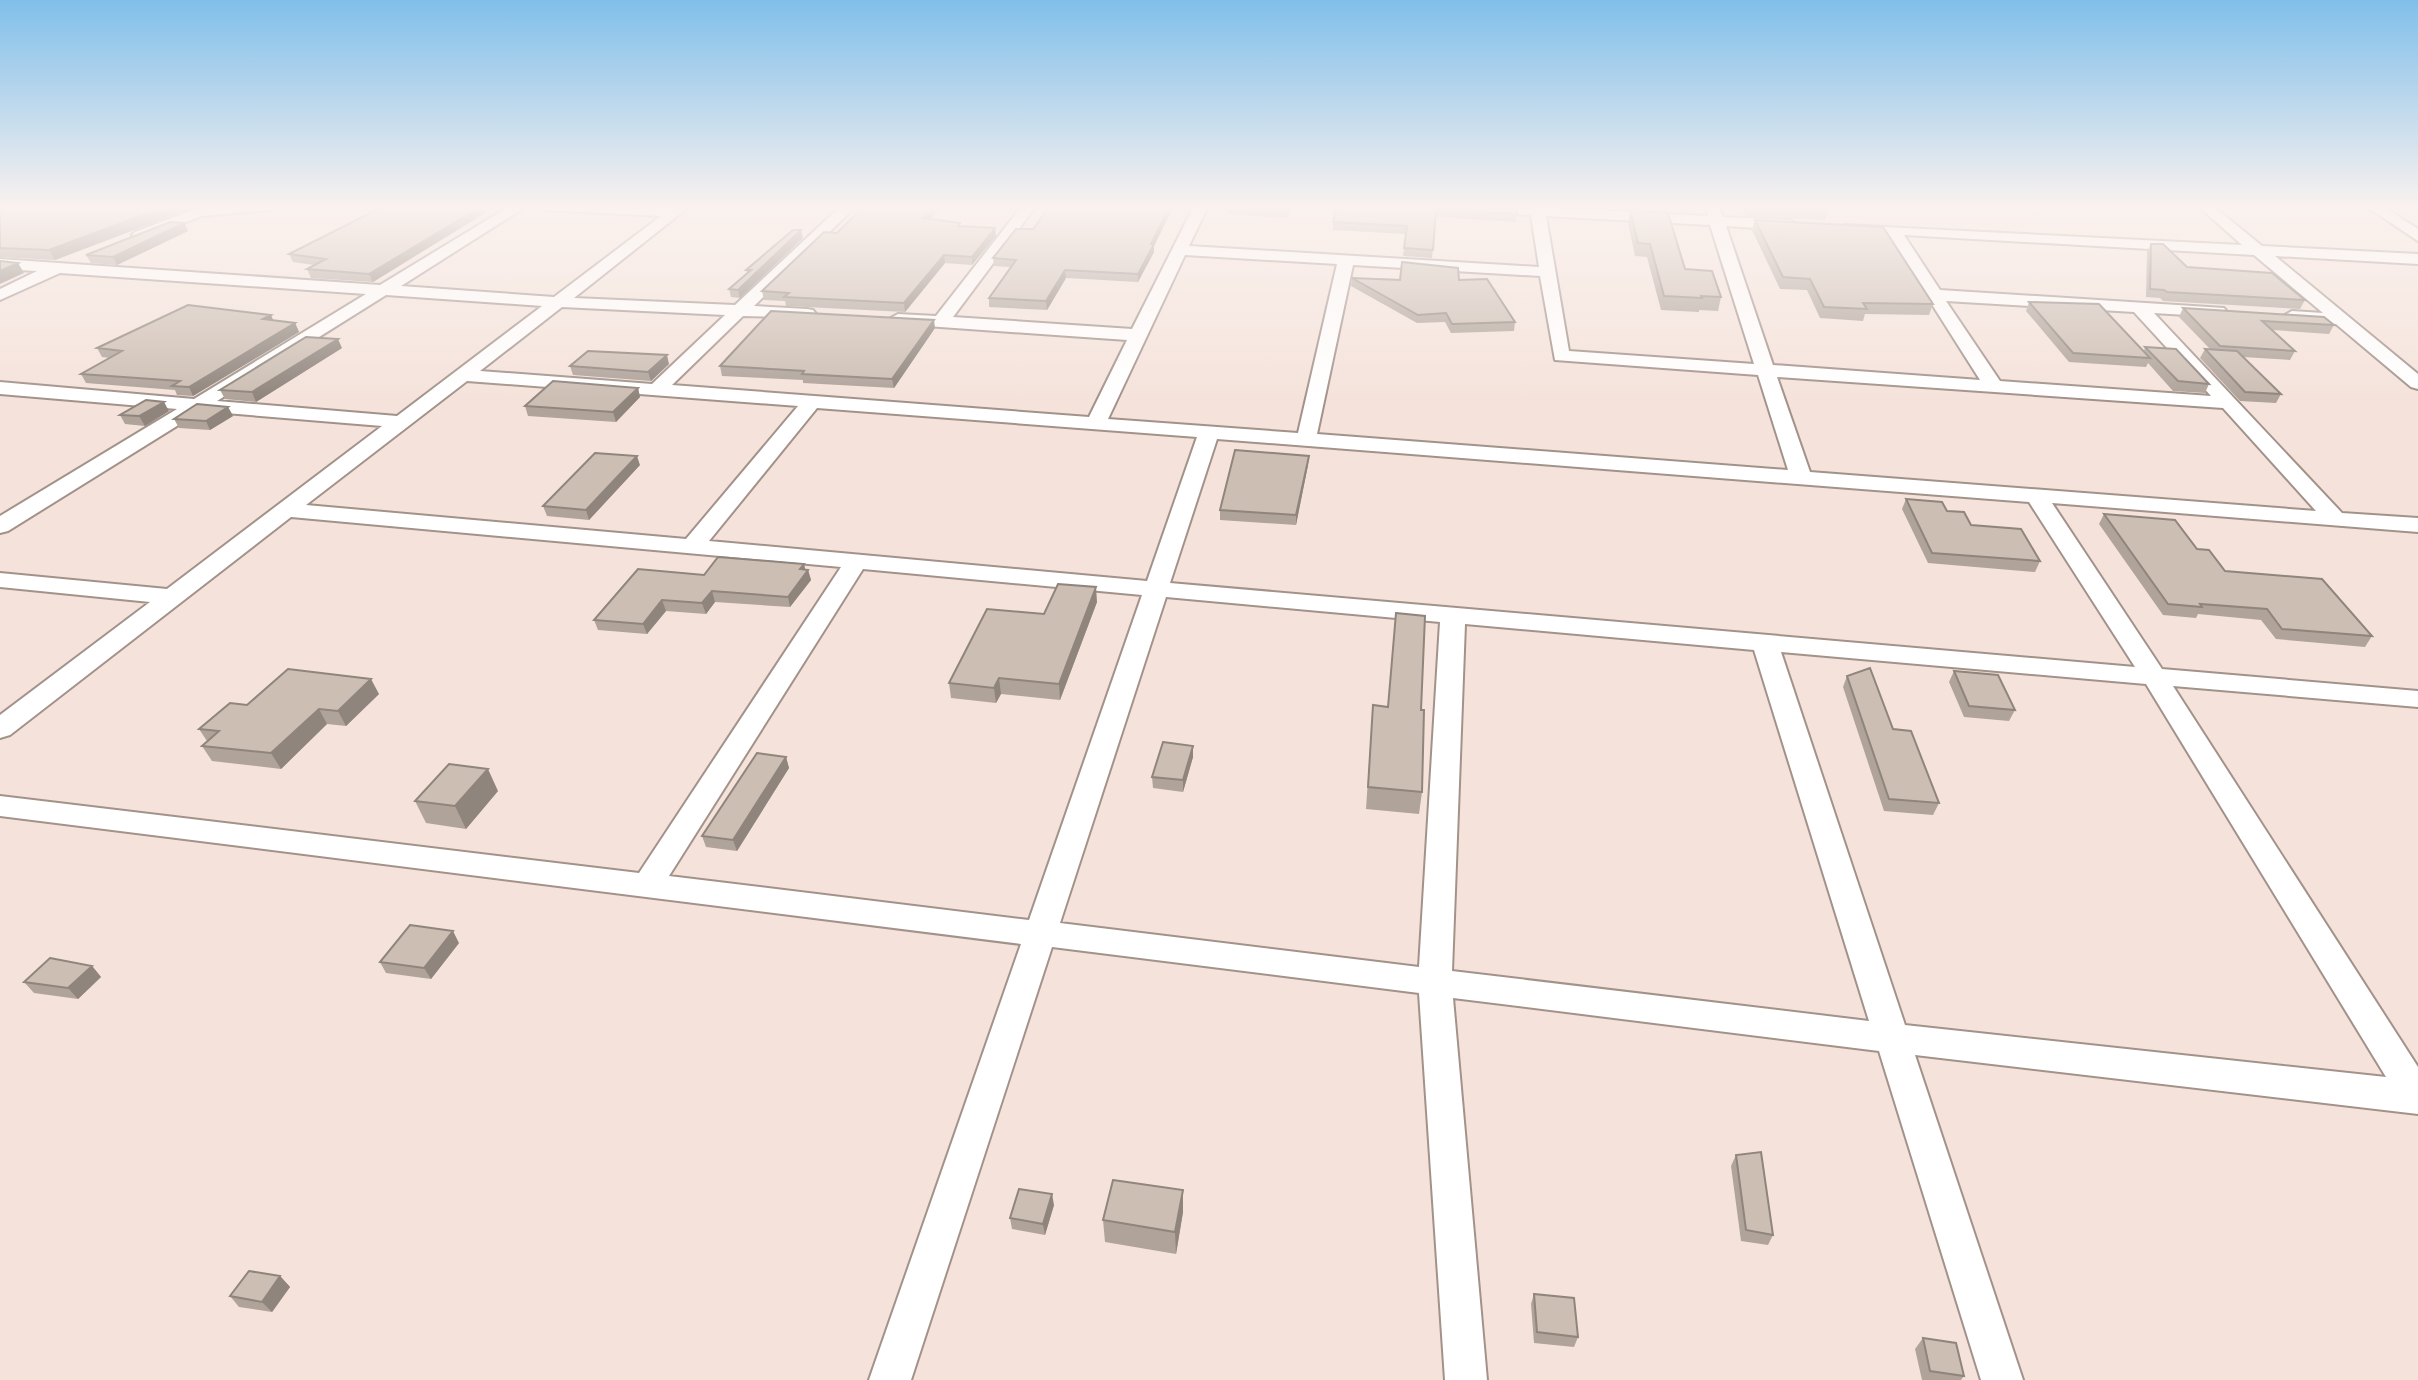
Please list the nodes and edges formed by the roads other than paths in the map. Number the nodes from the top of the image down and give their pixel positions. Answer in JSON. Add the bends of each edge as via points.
{"nodes":[{"id":1,"x":54,"y":270,"type":"edge"},
{"id":2,"x":94,"y":270,"type":"edge"},
{"id":3,"x":415,"y":270,"type":"edge"},
{"id":4,"x":599,"y":270,"type":"edge"},
{"id":5,"x":782,"y":270,"type":"edge"},
{"id":6,"x":980,"y":270,"type":"edge"},
{"id":7,"x":1169,"y":270,"type":"edge"},
{"id":8,"x":1344,"y":270,"type":"edge"},
{"id":9,"x":1521,"y":270,"type":"edge"},
{"id":10,"x":1734,"y":270,"type":"edge"},
{"id":11,"x":1920,"y":270,"type":"edge"},
{"id":12,"x":2283,"y":270,"type":"edge"},
{"id":13,"x":1548,"y":272,"type":"joint"},
{"id":14,"x":383,"y":290,"type":"junction"},
{"id":15,"x":0,"y":295,"type":"edge"},
{"id":16,"x":1937,"y":295,"type":"junction"},
{"id":17,"x":558,"y":302,"type":"junction"},
{"id":18,"x":2139,"y":307,"type":"junction"},
{"id":19,"x":741,"y":310,"type":"junction"},
{"id":20,"x":2234,"y":313,"type":"edge"},
{"id":21,"x":821,"y":315,"type":"edge"},
{"id":22,"x":2274,"y":315,"type":"edge"},
{"id":23,"x":887,"y":318,"type":"edge"},
{"id":24,"x":2342,"y":319,"type":"junction"},
{"id":25,"x":941,"y":321,"type":"junction"},
{"id":26,"x":1137,"y":335,"type":"junction"},
{"id":27,"x":1766,"y":371,"type":"junction"},
{"id":28,"x":463,"y":375,"type":"junction"},
{"id":29,"x":2418,"y":383,"type":"edge"},
{"id":30,"x":1994,"y":387,"type":"junction"},
{"id":31,"x":0,"y":388,"type":"edge"},
{"id":32,"x":656,"y":390,"type":"junction"},
{"id":33,"x":812,"y":402,"type":"junction"},
{"id":34,"x":2229,"y":403,"type":"junction"},
{"id":35,"x":199,"y":404,"type":"junction"},
{"id":36,"x":402,"y":422,"type":"junction"},
{"id":37,"x":1095,"y":424,"type":"junction"},
{"id":38,"x":1209,"y":433,"type":"junction"},
{"id":39,"x":1306,"y":440,"type":"junction"},
{"id":40,"x":1801,"y":478,"type":"junction"},
{"id":41,"x":2036,"y":496,"type":"junction"},
{"id":42,"x":287,"y":510,"type":"junction"},
{"id":43,"x":2336,"y":519,"type":"junction"},
{"id":44,"x":0,"y":526,"type":"edge"},
{"id":45,"x":2418,"y":526,"type":"edge"},
{"id":46,"x":693,"y":546,"type":"junction"},
{"id":47,"x":857,"y":561,"type":"junction"},
{"id":48,"x":0,"y":580,"type":"edge"},
{"id":49,"x":1156,"y":589,"type":"junction"},
{"id":50,"x":175,"y":597,"type":"junction"},
{"id":51,"x":1453,"y":616,"type":"junction"},
{"id":52,"x":1765,"y":643,"type":"junction"},
{"id":53,"x":2154,"y":676,"type":"junction"},
{"id":54,"x":2418,"y":698,"type":"edge"},
{"id":55,"x":0,"y":729,"type":"edge"},
{"id":56,"x":0,"y":806,"type":"edge"},
{"id":57,"x":647,"y":885,"type":"junction"},
{"id":58,"x":1039,"y":933,"type":"junction"},
{"id":59,"x":1435,"y":982,"type":"junction"},
{"id":60,"x":1892,"y":1038,"type":"junction"},
{"id":61,"x":2417,"y":1097,"type":"edge"},
{"id":62,"x":890,"y":1380,"type":"edge"},
{"id":63,"x":1465,"y":1380,"type":"edge"},
{"id":64,"x":2002,"y":1380,"type":"edge"}],
"edges":[{"from":1,"to":15,"type":"street"},
{"from":2,"to":14,"type":"street"},
{"from":3,"to":14,"type":"street"},
{"from":4,"to":17,"type":"street"},
{"from":5,"to":19,"type":"street"},
{"from":6,"to":25,"type":"street"},
{"from":7,"to":26,"type":"street"},
{"from":8,"to":39,"type":"street"},
{"from":9,"to":13,"type":"street"},
{"from":10,"to":27,"type":"street"},
{"from":11,"to":16,"type":"street"},
{"from":12,"to":24,"type":"street"},
{"from":13,"to":27,"type":"street","via":[[1561,356]]},
{"from":14,"to":17,"type":"street"},
{"from":14,"to":35,"type":"street"},
{"from":16,"to":18,"type":"street"},
{"from":16,"to":30,"type":"street"},
{"from":17,"to":19,"type":"street"},
{"from":17,"to":28,"type":"street"},
{"from":18,"to":20,"type":"street"},
{"from":18,"to":34,"type":"street"},
{"from":19,"to":21,"type":"street"},
{"from":19,"to":32,"type":"street"},
{"from":22,"to":24,"type":"street"},
{"from":23,"to":25,"type":"street"},
{"from":24,"to":29,"type":"street"},
{"from":25,"to":26,"type":"street"},
{"from":26,"to":37,"type":"street"},
{"from":27,"to":30,"type":"street"},
{"from":27,"to":40,"type":"street"},
{"from":28,"to":32,"type":"street"},
{"from":28,"to":36,"type":"street"},
{"from":30,"to":34,"type":"street"},
{"from":31,"to":35,"type":"street"},
{"from":32,"to":33,"type":"street"},
{"from":33,"to":37,"type":"street"},
{"from":33,"to":46,"type":"street"},
{"from":34,"to":43,"type":"street"},
{"from":35,"to":36,"type":"street"},
{"from":35,"to":44,"type":"street"},
{"from":36,"to":42,"type":"street"},
{"from":37,"to":38,"type":"street"},
{"from":38,"to":39,"type":"street"},
{"from":38,"to":49,"type":"street"},
{"from":39,"to":40,"type":"street"},
{"from":40,"to":41,"type":"street"},
{"from":41,"to":43,"type":"street"},
{"from":41,"to":53,"type":"street"},
{"from":42,"to":46,"type":"street"},
{"from":42,"to":50,"type":"street"},
{"from":43,"to":45,"type":"street"},
{"from":46,"to":47,"type":"street"},
{"from":47,"to":49,"type":"street"},
{"from":47,"to":57,"type":"street"},
{"from":48,"to":50,"type":"street"},
{"from":49,"to":51,"type":"street"},
{"from":49,"to":58,"type":"street"},
{"from":50,"to":55,"type":"street"},
{"from":51,"to":52,"type":"street"},
{"from":51,"to":59,"type":"street"},
{"from":52,"to":53,"type":"street"},
{"from":52,"to":60,"type":"street"},
{"from":53,"to":54,"type":"street"},
{"from":53,"to":61,"type":"street"},
{"from":56,"to":57,"type":"street"},
{"from":57,"to":58,"type":"street"},
{"from":58,"to":59,"type":"street"},
{"from":58,"to":62,"type":"street"},
{"from":59,"to":60,"type":"street"},
{"from":59,"to":63,"type":"street"},
{"from":60,"to":61,"type":"street"},
{"from":60,"to":64,"type":"street"}]}
